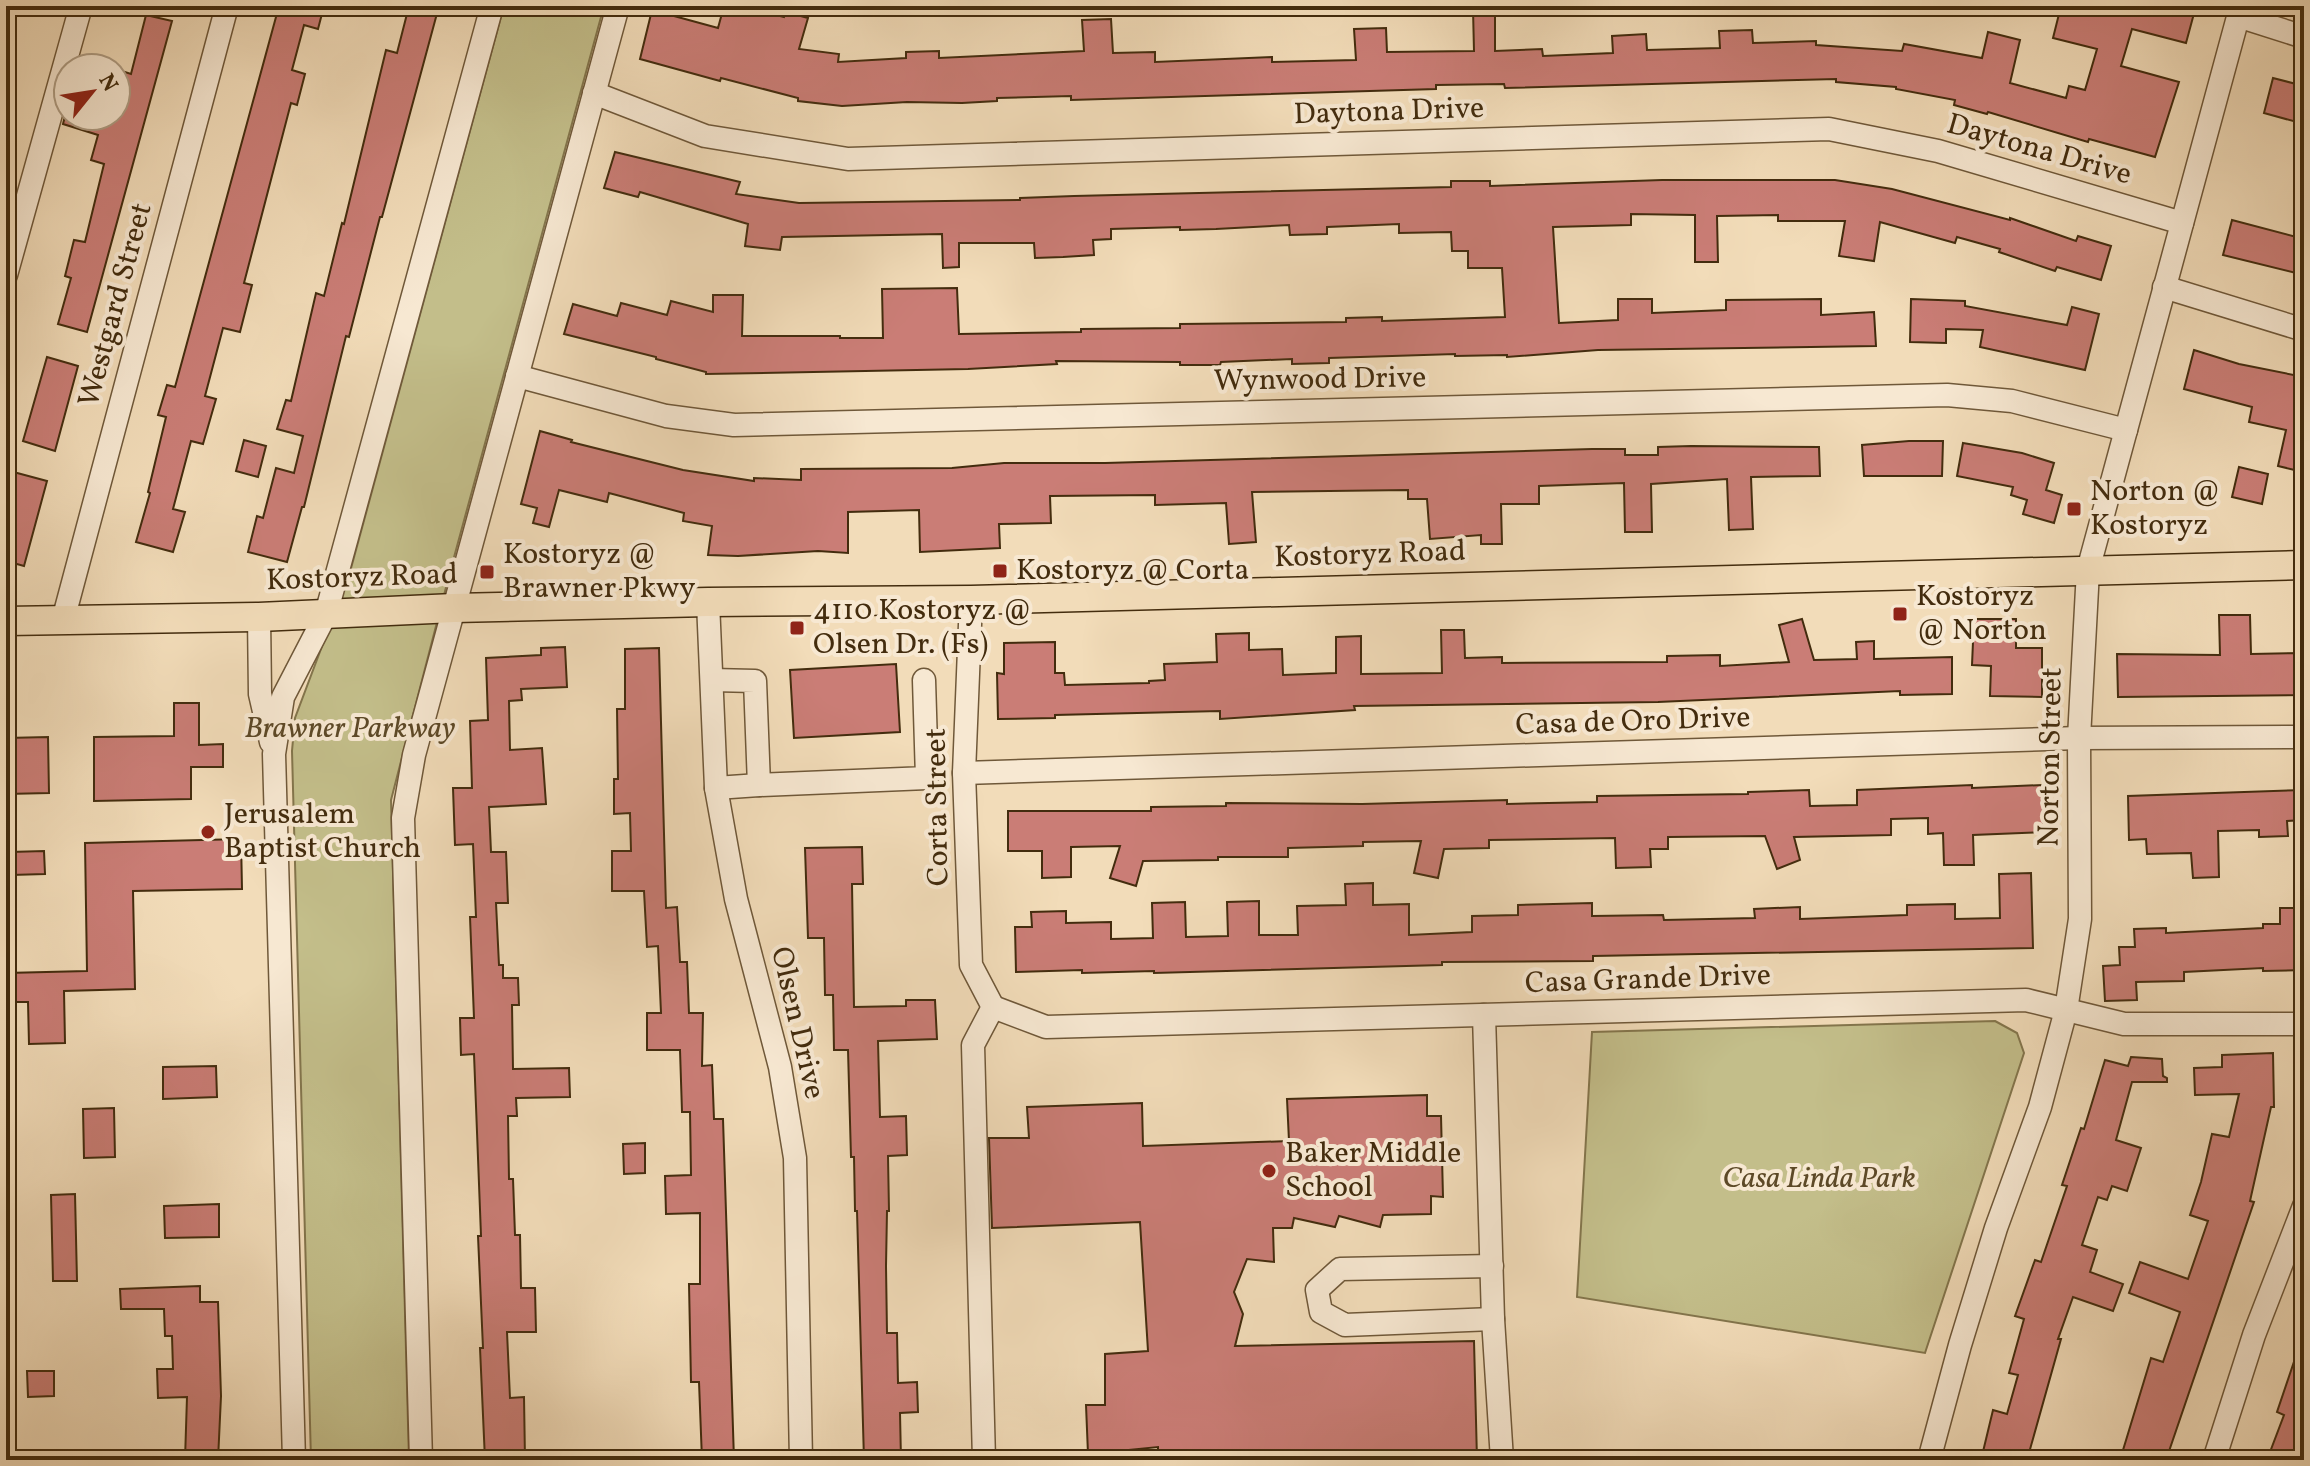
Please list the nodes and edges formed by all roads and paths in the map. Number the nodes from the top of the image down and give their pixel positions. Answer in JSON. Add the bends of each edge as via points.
{"nodes":[{"id":1,"x":81,"y":6,"type":"edge"},
{"id":2,"x":227,"y":6,"type":"edge"},
{"id":3,"x":492,"y":6,"type":"edge"},
{"id":4,"x":618,"y":6,"type":"edge"},
{"id":5,"x":2239,"y":11,"type":"edge"},
{"id":6,"x":2304,"y":37,"type":"edge"},
{"id":7,"x":594,"y":93,"type":"junction"},
{"id":8,"x":2182,"y":223,"type":"junction"},
{"id":9,"x":6,"y":275,"type":"edge"},
{"id":10,"x":2164,"y":287,"type":"junction"},
{"id":11,"x":2304,"y":330,"type":"edge"},
{"id":12,"x":517,"y":376,"type":"junction"},
{"id":13,"x":2126,"y":430,"type":"junction"},
{"id":14,"x":2304,"y":565,"type":"edge"},
{"id":15,"x":2088,"y":570,"type":"junction"},
{"id":16,"x":971,"y":600,"type":"junction"},
{"id":17,"x":708,"y":602,"type":"junction"},
{"id":18,"x":454,"y":608,"type":"junction"},
{"id":19,"x":326,"y":614,"type":"junction"},
{"id":20,"x":259,"y":617,"type":"junction"},
{"id":21,"x":63,"y":620,"type":"junction"},
{"id":22,"x":6,"y":621,"type":"edge"},
{"id":23,"x":712,"y":680,"type":"junction"},
{"id":24,"x":924,"y":680,"type":"dead end"},
{"id":25,"x":2304,"y":737,"type":"edge"},
{"id":26,"x":2079,"y":738,"type":"junction"},
{"id":27,"x":274,"y":754,"type":"junction"},
{"id":28,"x":964,"y":773,"type":"junction"},
{"id":29,"x":759,"y":785,"type":"junction"},
{"id":30,"x":716,"y":788,"type":"junction"},
{"id":31,"x":993,"y":1007,"type":"junction"},
{"id":32,"x":2066,"y":1010,"type":"junction"},
{"id":33,"x":1484,"y":1015,"type":"junction"},
{"id":34,"x":2304,"y":1024,"type":"edge"},
{"id":35,"x":2304,"y":1206,"type":"edge"},
{"id":36,"x":1492,"y":1266,"type":"junction"},
{"id":37,"x":1493,"y":1319,"type":"junction"},
{"id":38,"x":294,"y":1460,"type":"edge"},
{"id":39,"x":421,"y":1460,"type":"edge"},
{"id":40,"x":801,"y":1460,"type":"edge"},
{"id":41,"x":984,"y":1460,"type":"edge"},
{"id":42,"x":1502,"y":1460,"type":"edge"},
{"id":43,"x":1929,"y":1460,"type":"edge"},
{"id":44,"x":2214,"y":1460,"type":"edge"}],
"edges":[{"from":1,"to":9,"type":"street"},
{"from":2,"to":21,"type":"street","name":"Westgard Street"},
{"from":3,"to":19,"type":"street"},
{"from":4,"to":7,"type":"street"},
{"from":5,"to":6,"type":"street"},
{"from":5,"to":8,"type":"street","name":"Norton Street"},
{"from":7,"to":8,"type":"street","name":"Daytona Drive","via":[[705,136],[848,159],[1829,129],[1938,151]]},
{"from":7,"to":12,"type":"street"},
{"from":8,"to":10,"type":"street","name":"Norton Street"},
{"from":10,"to":11,"type":"street"},
{"from":10,"to":13,"type":"street","name":"Norton Street"},
{"from":12,"to":13,"type":"street","name":"Wynwood Drive","via":[[666,416],[734,425],[1947,395],[2012,401]]},
{"from":12,"to":18,"type":"street"},
{"from":13,"to":15,"type":"street","name":"Norton Street"},
{"from":14,"to":15,"type":"main road","name":"Kostoryz Road"},
{"from":15,"to":16,"type":"main road","name":"Kostoryz Road"},
{"from":15,"to":26,"type":"street","name":"Norton Street"},
{"from":16,"to":17,"type":"main road","name":"Kostoryz Road"},
{"from":16,"to":28,"type":"street","name":"Corta Street"},
{"from":17,"to":18,"type":"main road","name":"Kostoryz Road"},
{"from":17,"to":23,"type":"street","name":"Olsen Drive"},
{"from":18,"to":19,"type":"main road","name":"Kostoryz Road"},
{"from":18,"to":39,"type":"street","via":[[414,755],[403,818]]},
{"from":19,"to":20,"type":"main road","name":"Kostoryz Road"},
{"from":19,"to":27,"type":"street","via":[[283,697]]},
{"from":20,"to":21,"type":"main road","name":"Kostoryz Road"},
{"from":20,"to":27,"type":"street","via":[[260,694]]},
{"from":21,"to":22,"type":"main road","name":"Kostoryz Road"},
{"from":23,"to":29,"type":"street","via":[[755,681]]},
{"from":23,"to":30,"type":"street","name":"Olsen Drive"},
{"from":24,"to":29,"type":"street","via":[[927,778]]},
{"from":25,"to":26,"type":"street","name":"Casa de Oro Drive"},
{"from":26,"to":28,"type":"street","name":"Casa de Oro Drive"},
{"from":26,"to":32,"type":"street","name":"Norton Street","via":[[2080,919]]},
{"from":27,"to":38,"type":"street"},
{"from":28,"to":31,"type":"street","name":"Corta Street","via":[[971,965]]},
{"from":29,"to":30,"type":"street"},
{"from":30,"to":40,"type":"street","name":"Olsen Drive","via":[[736,899],[780,1067],[795,1158]]},
{"from":31,"to":33,"type":"street","name":"Casa Grande Drive","via":[[1046,1027]]},
{"from":31,"to":41,"type":"street","via":[[973,1045]]},
{"from":32,"to":33,"type":"street","name":"Casa Grande Drive","via":[[2026,1000]]},
{"from":32,"to":34,"type":"street","name":"Casa Grande Drive","via":[[2124,1024]]},
{"from":32,"to":43,"type":"street","name":"Norton Street"},
{"from":33,"to":36,"type":"street"},
{"from":35,"to":44,"type":"street","via":[[2254,1335]]},
{"from":36,"to":37,"type":"street"},
{"from":36,"to":37,"type":"street","via":[[1340,1269],[1317,1290],[1321,1312],[1345,1325]]},
{"from":37,"to":42,"type":"street"}]}
